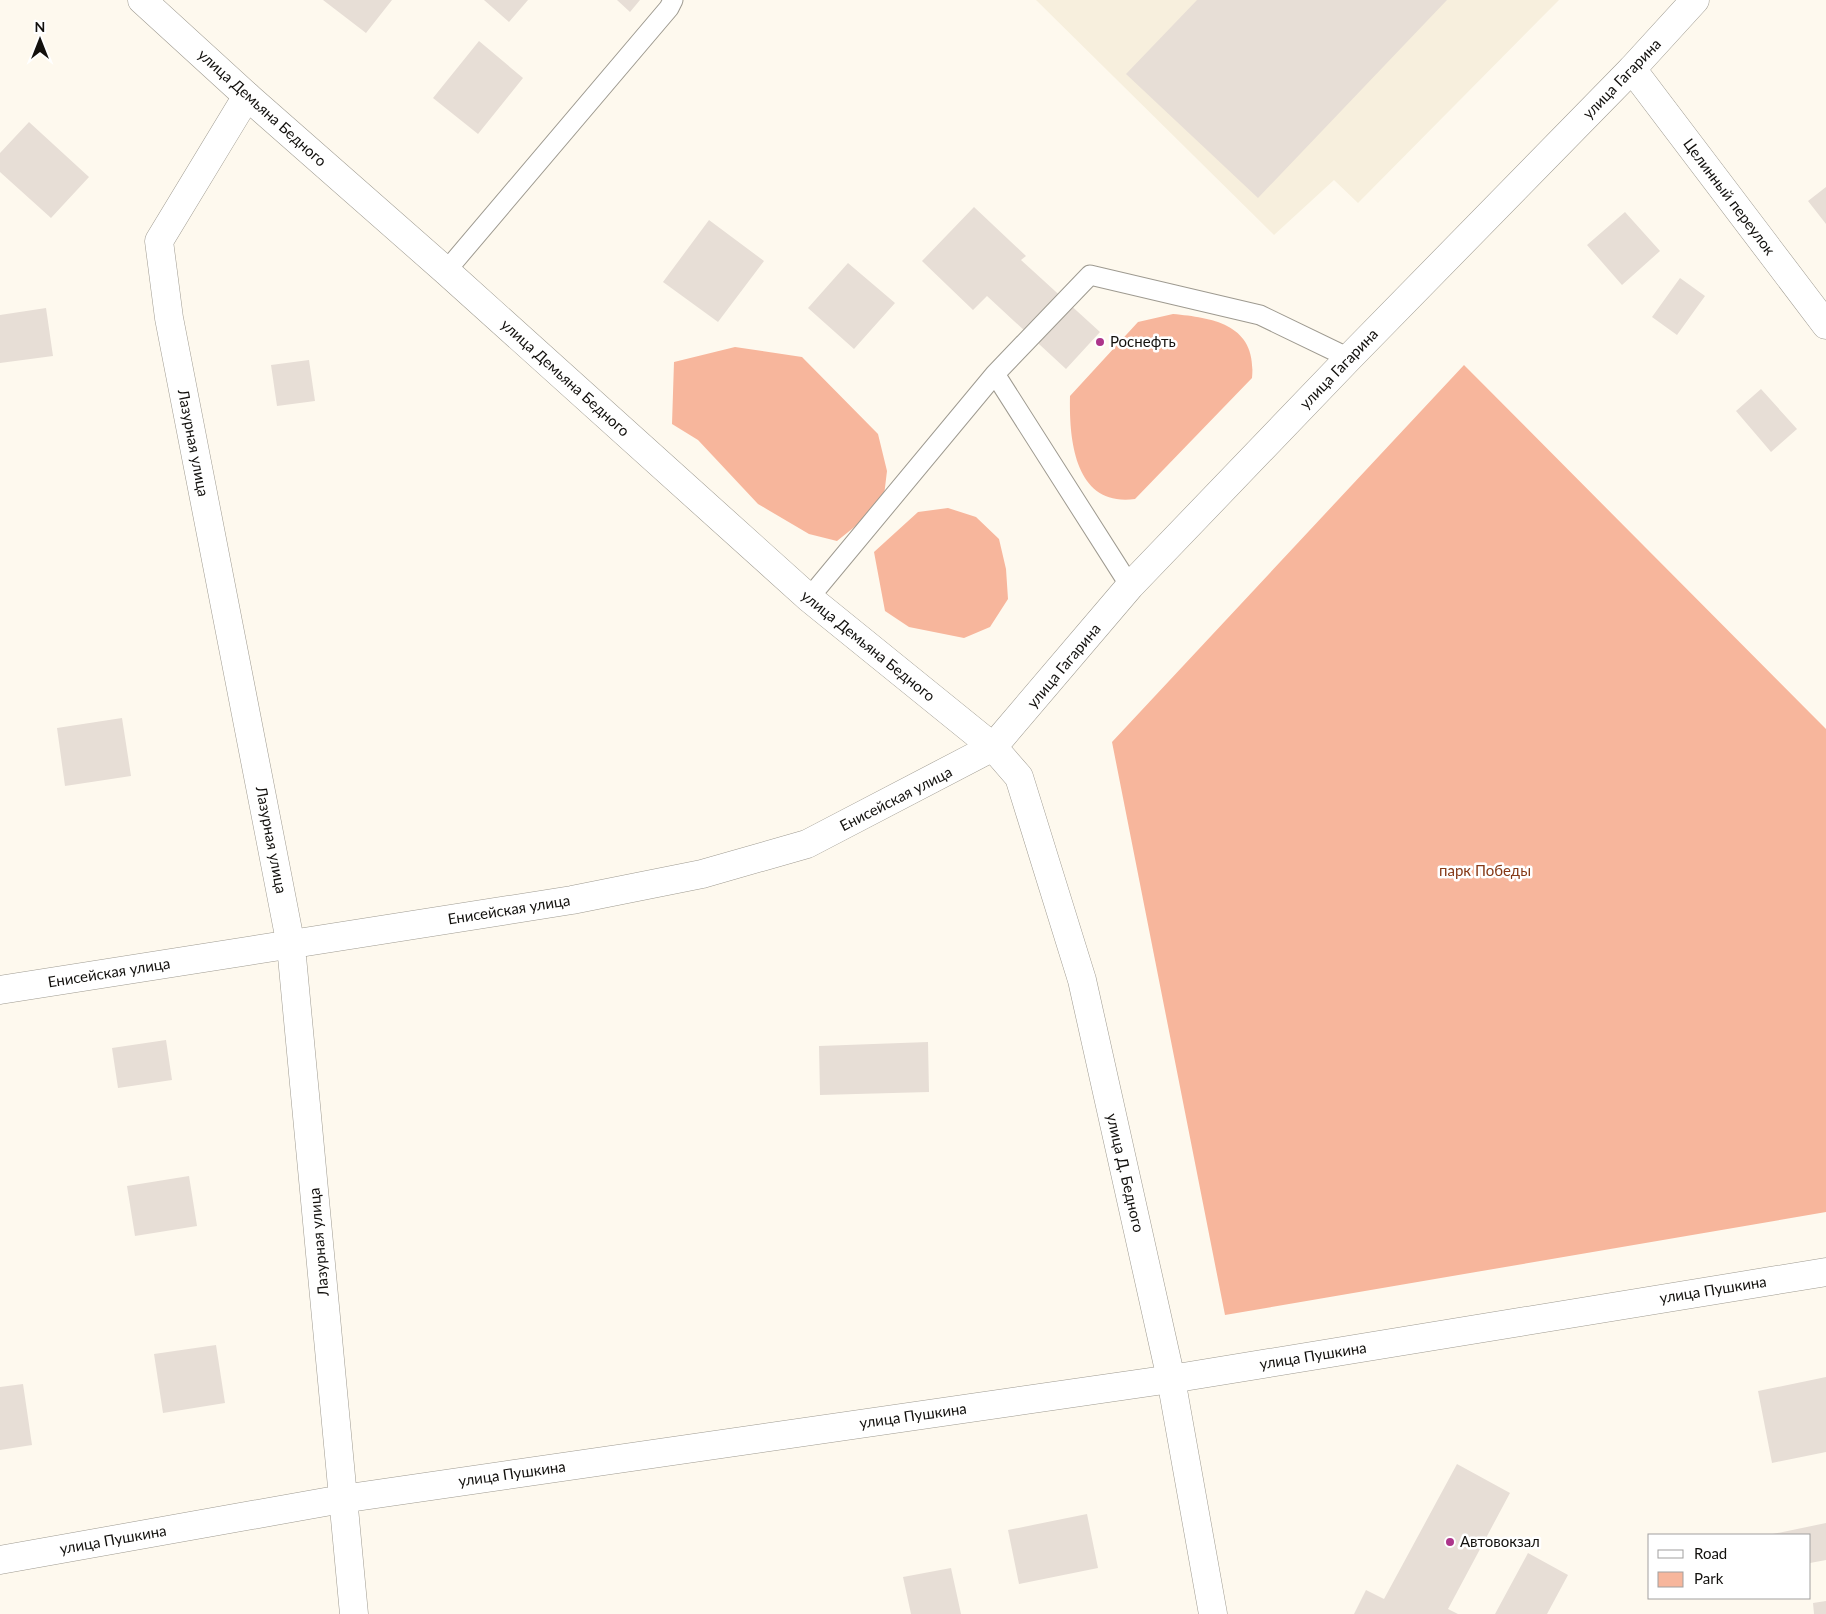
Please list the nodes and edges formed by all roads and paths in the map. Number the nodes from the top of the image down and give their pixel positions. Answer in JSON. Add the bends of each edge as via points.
{"nodes":[{"id":1,"x":142,"y":0,"type":"edge"},
{"id":2,"x":673,"y":0,"type":"edge"},
{"id":3,"x":1695,"y":0,"type":"edge"},
{"id":4,"x":1632,"y":69,"type":"junction"},
{"id":5,"x":247,"y":96,"type":"junction"},
{"id":6,"x":446,"y":271,"type":"junction"},
{"id":7,"x":1826,"y":324,"type":"edge"},
{"id":8,"x":1349,"y":358,"type":"junction"},
{"id":9,"x":995,"y":374,"type":"junction"},
{"id":10,"x":1130,"y":586,"type":"junction"},
{"id":11,"x":809,"y":598,"type":"junction"},
{"id":12,"x":993,"y":747,"type":"junction"},
{"id":13,"x":291,"y":946,"type":"junction"},
{"id":14,"x":0,"y":990,"type":"edge"},
{"id":15,"x":1826,"y":1272,"type":"edge"},
{"id":16,"x":1171,"y":1379,"type":"junction"},
{"id":17,"x":342,"y":1499,"type":"junction"},
{"id":18,"x":0,"y":1560,"type":"edge"},
{"id":19,"x":354,"y":1614,"type":"edge"},
{"id":20,"x":1213,"y":1614,"type":"edge"}],
"edges":[{"from":1,"to":5,"type":"street","name":"улица Демьяна Бедного"},
{"from":2,"to":6,"type":"lane"},
{"from":3,"to":4,"type":"street","name":"улица Гагарина"},
{"from":4,"to":7,"type":"street","name":"Целинный переулок"},
{"from":4,"to":8,"type":"street","name":"улица Гагарина"},
{"from":5,"to":6,"type":"street","name":"улица Демьяна Бедного"},
{"from":5,"to":13,"type":"street","name":"Лазурная улица","via":[[160,241],[169,318]]},
{"from":6,"to":11,"type":"street","name":"улица Демьяна Бедного"},
{"from":8,"to":9,"type":"lane","via":[[1260,315],[1090,275]]},
{"from":8,"to":10,"type":"street","name":"улица Гагарина"},
{"from":9,"to":10,"type":"lane"},
{"from":9,"to":11,"type":"lane"},
{"from":10,"to":12,"type":"street","name":"улица Гагарина"},
{"from":11,"to":12,"type":"street","name":"улица Демьяна Бедного"},
{"from":12,"to":13,"type":"street","name":"Енисейская улица","via":[[807,844],[721,868],[572,900]]},
{"from":12,"to":16,"type":"street","name":"улица Д. Бедного","via":[[1019,777],[1082,980]]},
{"from":13,"to":14,"type":"street","name":"Енисейская улица"},
{"from":13,"to":17,"type":"street","name":"Лазурная улица"},
{"from":15,"to":16,"type":"street","name":"улица Пушкина"},
{"from":16,"to":17,"type":"street","name":"улица Пушкина"},
{"from":16,"to":20,"type":"street","name":"улица Д. Бедного"},
{"from":17,"to":18,"type":"street","name":"улица Пушкина"},
{"from":17,"to":19,"type":"street","name":"Лазурная улица"}]}
